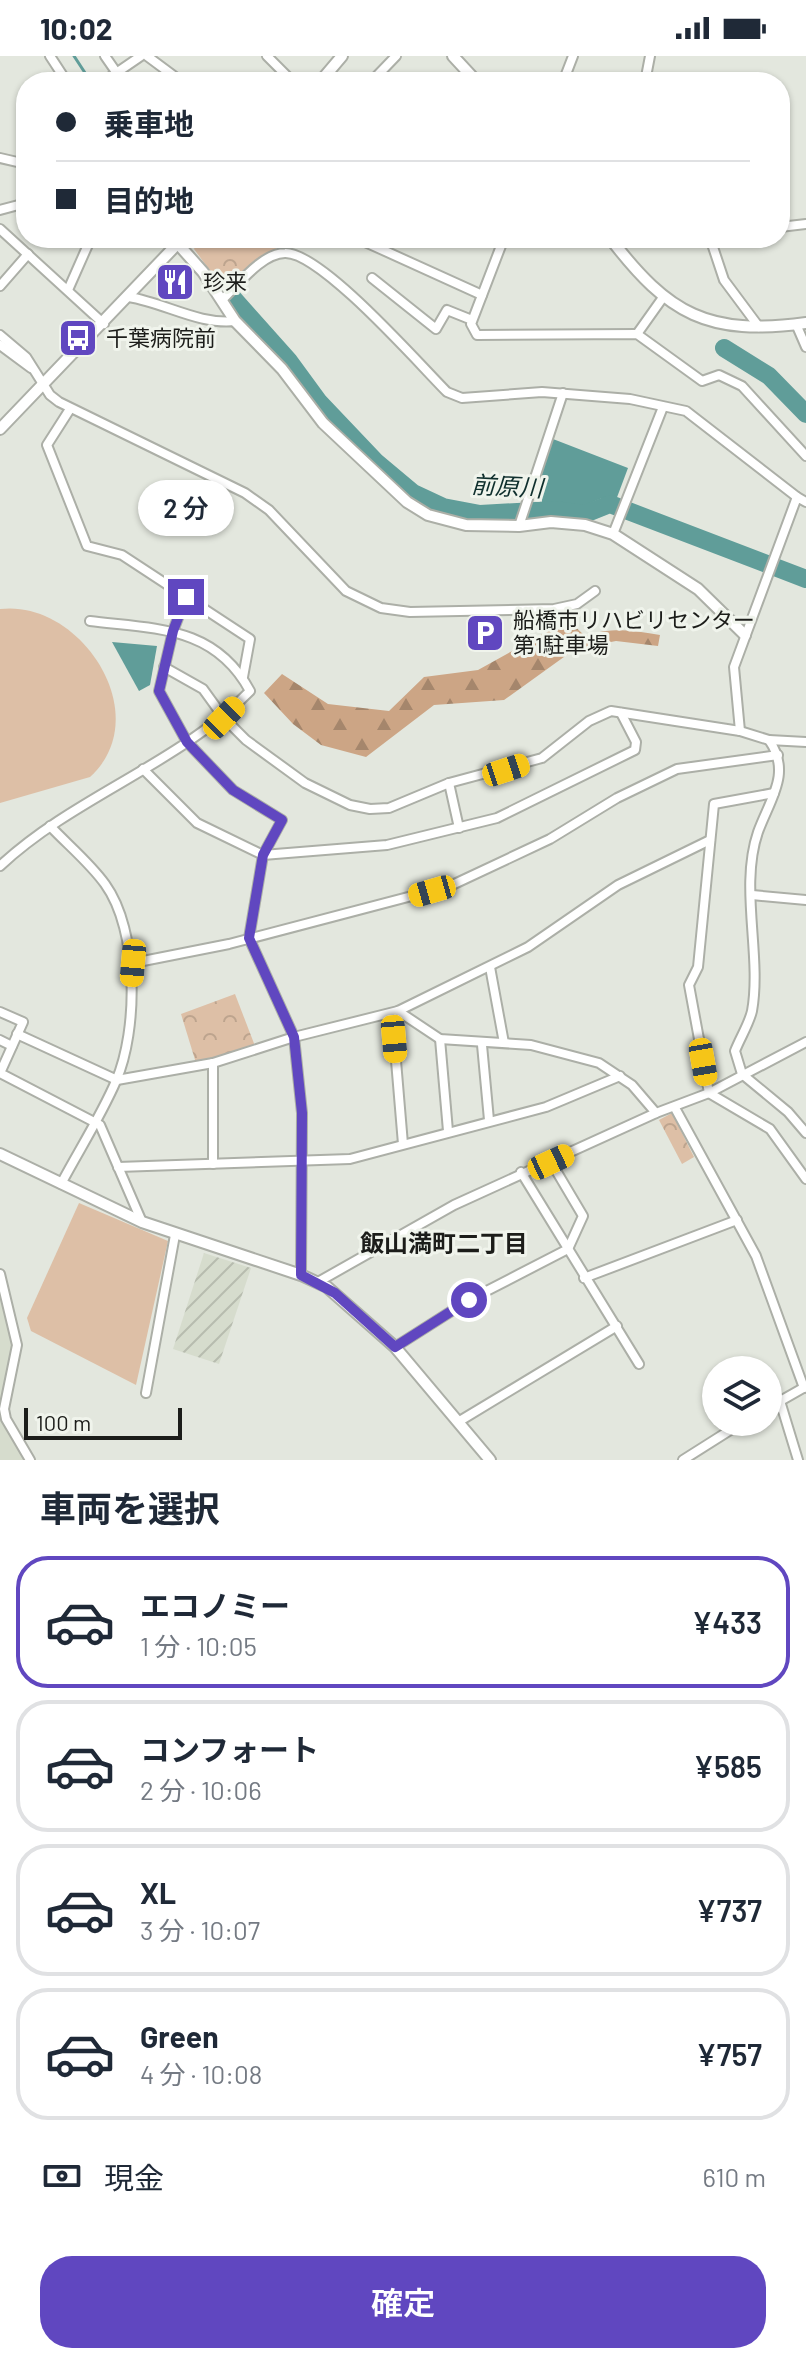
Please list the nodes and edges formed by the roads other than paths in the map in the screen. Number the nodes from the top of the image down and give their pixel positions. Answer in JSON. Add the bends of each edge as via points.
{"nodes":[{"id":1,"x":141,"y":56,"type":"edge"},
{"id":2,"x":147,"y":56,"type":"edge"},
{"id":3,"x":267,"y":56,"type":"edge"},
{"id":4,"x":342,"y":56,"type":"edge"},
{"id":5,"x":396,"y":56,"type":"edge"},
{"id":6,"x":453,"y":56,"type":"edge"},
{"id":7,"x":118,"y":72,"type":"edge"},
{"id":8,"x":169,"y":72,"type":"edge"},
{"id":9,"x":283,"y":72,"type":"edge"},
{"id":10,"x":328,"y":72,"type":"edge"},
{"id":11,"x":381,"y":72,"type":"edge"},
{"id":12,"x":468,"y":72,"type":"edge"},
{"id":13,"x":0,"y":229,"type":"edge"},
{"id":14,"x":16,"y":243,"type":"edge"},
{"id":15,"x":21,"y":248,"type":"edge"},
{"id":16,"x":87,"y":248,"type":"edge"},
{"id":17,"x":171,"y":248,"type":"edge"},
{"id":18,"x":184,"y":248,"type":"edge"},
{"id":19,"x":378,"y":248,"type":"edge"},
{"id":20,"x":500,"y":248,"type":"edge"},
{"id":21,"x":618,"y":248,"type":"edge"},
{"id":22,"x":713,"y":248,"type":"edge"},
{"id":23,"x":28,"y":254,"type":"junction"},
{"id":24,"x":372,"y":278,"type":"dead end"},
{"id":25,"x":0,"y":286,"type":"edge"},
{"id":26,"x":68,"y":290,"type":"junction"},
{"id":27,"x":482,"y":295,"type":"junction"},
{"id":28,"x":664,"y":296,"type":"junction"},
{"id":29,"x":129,"y":297,"type":"junction"},
{"id":30,"x":222,"y":300,"type":"junction"},
{"id":31,"x":472,"y":320,"type":"junction"},
{"id":32,"x":235,"y":321,"type":"junction"},
{"id":33,"x":801,"y":323,"type":"edge"},
{"id":34,"x":104,"y":324,"type":"junction"},
{"id":35,"x":759,"y":327,"type":"junction"},
{"id":36,"x":637,"y":334,"type":"junction"},
{"id":37,"x":0,"y":335,"type":"edge"},
{"id":38,"x":0,"y":345,"type":"edge"},
{"id":39,"x":806,"y":347,"type":"edge"},
{"id":40,"x":35,"y":371,"type":"junction"},
{"id":41,"x":45,"y":386,"type":"junction"},
{"id":42,"x":563,"y":393,"type":"junction"},
{"id":43,"x":663,"y":407,"type":"junction"},
{"id":44,"x":70,"y":409,"type":"junction"},
{"id":45,"x":0,"y":429,"type":"edge"},
{"id":46,"x":806,"y":456,"type":"edge"},
{"id":47,"x":802,"y":500,"type":"edge"},
{"id":48,"x":519,"y":526,"type":"junction"},
{"id":49,"x":613,"y":534,"type":"junction"},
{"id":50,"x":595,"y":591,"type":"dead end"},
{"id":51,"x":186,"y":597,"type":"junction"},
{"id":52,"x":90,"y":621,"type":"dead end"},
{"id":53,"x":173,"y":631,"type":"junction"},
{"id":54,"x":745,"y":635,"type":"junction"},
{"id":55,"x":164,"y":667,"type":"junction"},
{"id":56,"x":243,"y":677,"type":"junction"},
{"id":57,"x":621,"y":713,"type":"junction"},
{"id":58,"x":224,"y":718,"type":"junction"},
{"id":59,"x":740,"y":731,"type":"junction"},
{"id":60,"x":769,"y":740,"type":"junction"},
{"id":61,"x":187,"y":742,"type":"junction"},
{"id":62,"x":806,"y":742,"type":"edge"},
{"id":63,"x":778,"y":755,"type":"junction"},
{"id":64,"x":143,"y":769,"type":"junction"},
{"id":65,"x":449,"y":783,"type":"junction"},
{"id":66,"x":774,"y":793,"type":"junction"},
{"id":67,"x":50,"y":826,"type":"junction"},
{"id":68,"x":459,"y":828,"type":"junction"},
{"id":69,"x":710,"y":840,"type":"junction"},
{"id":70,"x":263,"y":855,"type":"junction"},
{"id":71,"x":0,"y":866,"type":"edge"},
{"id":72,"x":752,"y":895,"type":"junction"},
{"id":73,"x":806,"y":900,"type":"edge"},
{"id":74,"x":249,"y":938,"type":"junction"},
{"id":75,"x":133,"y":963,"type":"junction"},
{"id":76,"x":490,"y":967,"type":"junction"},
{"id":77,"x":0,"y":1012,"type":"edge"},
{"id":78,"x":395,"y":1012,"type":"junction"},
{"id":79,"x":17,"y":1034,"type":"junction"},
{"id":80,"x":294,"y":1037,"type":"junction"},
{"id":81,"x":440,"y":1039,"type":"junction"},
{"id":82,"x":0,"y":1040,"type":"edge"},
{"id":83,"x":806,"y":1042,"type":"edge"},
{"id":84,"x":504,"y":1043,"type":"junction"},
{"id":85,"x":482,"y":1045,"type":"junction"},
{"id":86,"x":12,"y":1046,"type":"junction"},
{"id":87,"x":213,"y":1063,"type":"junction"},
{"id":88,"x":742,"y":1074,"type":"junction"},
{"id":89,"x":620,"y":1076,"type":"junction"},
{"id":90,"x":117,"y":1080,"type":"junction"},
{"id":91,"x":709,"y":1093,"type":"junction"},
{"id":92,"x":675,"y":1108,"type":"junction"},
{"id":93,"x":656,"y":1113,"type":"junction"},
{"id":94,"x":489,"y":1120,"type":"junction"},
{"id":95,"x":95,"y":1121,"type":"junction"},
{"id":96,"x":448,"y":1131,"type":"junction"},
{"id":97,"x":806,"y":1133,"type":"edge"},
{"id":98,"x":403,"y":1144,"type":"junction"},
{"id":99,"x":0,"y":1154,"type":"edge"},
{"id":100,"x":551,"y":1162,"type":"junction"},
{"id":101,"x":302,"y":1163,"type":"junction"},
{"id":102,"x":213,"y":1164,"type":"junction"},
{"id":103,"x":118,"y":1167,"type":"junction"},
{"id":104,"x":521,"y":1172,"type":"junction"},
{"id":105,"x":806,"y":1179,"type":"edge"},
{"id":106,"x":61,"y":1184,"type":"junction"},
{"id":107,"x":737,"y":1220,"type":"junction"},
{"id":108,"x":142,"y":1222,"type":"junction"},
{"id":109,"x":175,"y":1235,"type":"junction"},
{"id":110,"x":568,"y":1249,"type":"junction"},
{"id":111,"x":0,"y":1274,"type":"edge"},
{"id":112,"x":301,"y":1275,"type":"junction"},
{"id":113,"x":584,"y":1278,"type":"junction"},
{"id":114,"x":318,"y":1282,"type":"junction"},
{"id":115,"x":617,"y":1326,"type":"junction"},
{"id":116,"x":395,"y":1347,"type":"junction"},
{"id":117,"x":639,"y":1364,"type":"dead end"},
{"id":118,"x":805,"y":1387,"type":"edge"},
{"id":119,"x":146,"y":1393,"type":"dead end"},
{"id":120,"x":782,"y":1400,"type":"edge"},
{"id":121,"x":782,"y":1409,"type":"edge"},
{"id":122,"x":458,"y":1422,"type":"junction"},
{"id":123,"x":721,"y":1436,"type":"edge"},
{"id":124,"x":487,"y":1459,"type":"edge"},
{"id":125,"x":795,"y":1459,"type":"edge"},
{"id":126,"x":30,"y":1460,"type":"edge"},
{"id":127,"x":683,"y":1460,"type":"edge"}],
"edges":[{"from":1,"to":7,"type":"street"},
{"from":2,"to":8,"type":"street"},
{"from":3,"to":9,"type":"street"},
{"from":4,"to":10,"type":"street"},
{"from":5,"to":11,"type":"street"},
{"from":6,"to":12,"type":"street"},
{"from":13,"to":14,"type":"street"},
{"from":15,"to":23,"type":"street"},
{"from":16,"to":26,"type":"street"},
{"from":17,"to":29,"type":"street"},
{"from":18,"to":30,"type":"street"},
{"from":19,"to":27,"type":"street"},
{"from":20,"to":27,"type":"street"},
{"from":21,"to":28,"type":"street"},
{"from":22,"to":35,"type":"street","via":[[724,280]]},
{"from":23,"to":25,"type":"street"},
{"from":23,"to":26,"type":"street"},
{"from":24,"to":31,"type":"street","via":[[436,329],[447,310]]},
{"from":26,"to":34,"type":"street"},
{"from":27,"to":31,"type":"street"},
{"from":28,"to":35,"type":"street","via":[[714,324]]},
{"from":28,"to":36,"type":"street"},
{"from":29,"to":32,"type":"street","via":[[175,307],[207,322]]},
{"from":29,"to":34,"type":"street"},
{"from":30,"to":32,"type":"street"},
{"from":30,"to":42,"type":"street","via":[[267,259],[285,253],[306,259],[339,284],[447,392],[462,398]]},
{"from":31,"to":36,"type":"street","via":[[477,335]]},
{"from":32,"to":48,"type":"street","via":[[282,369],[323,423],[407,502],[428,515],[466,525]]},
{"from":33,"to":35,"type":"street"},
{"from":33,"to":39,"type":"street"},
{"from":34,"to":41,"type":"street"},
{"from":36,"to":46,"type":"street","via":[[702,381],[719,375],[742,386]]},
{"from":37,"to":40,"type":"street"},
{"from":38,"to":40,"type":"street"},
{"from":40,"to":41,"type":"street"},
{"from":41,"to":44,"type":"street"},
{"from":41,"to":45,"type":"street"},
{"from":42,"to":43,"type":"street"},
{"from":42,"to":48,"type":"street"},
{"from":43,"to":47,"type":"street","via":[[686,411]]},
{"from":43,"to":49,"type":"street"},
{"from":44,"to":50,"type":"street","via":[[245,493],[269,510],[346,591],[381,608],[537,611],[577,604]]},
{"from":44,"to":51,"type":"street","via":[[47,445],[87,546],[122,555]]},
{"from":47,"to":54,"type":"street"},
{"from":48,"to":49,"type":"street","via":[[551,522]]},
{"from":49,"to":54,"type":"street","via":[[698,589]]},
{"from":51,"to":53,"type":"street"},
{"from":51,"to":56,"type":"street","via":[[250,639]]},
{"from":52,"to":53,"type":"street"},
{"from":53,"to":55,"type":"street"},
{"from":53,"to":56,"type":"street","via":[[223,652]]},
{"from":54,"to":59,"type":"street","via":[[734,667]]},
{"from":55,"to":58,"type":"street","via":[[203,689]]},
{"from":55,"to":61,"type":"street","via":[[159,691]]},
{"from":56,"to":58,"type":"street","via":[[250,691]]},
{"from":57,"to":59,"type":"street"},
{"from":57,"to":65,"type":"street","via":[[611,711],[589,721],[542,758]]},
{"from":57,"to":68,"type":"street","via":[[635,750],[497,818]]},
{"from":58,"to":61,"type":"street"},
{"from":58,"to":65,"type":"street","via":[[293,775],[350,805],[389,808]]},
{"from":59,"to":60,"type":"street"},
{"from":60,"to":62,"type":"street"},
{"from":60,"to":63,"type":"street"},
{"from":61,"to":64,"type":"street"},
{"from":61,"to":70,"type":"street","via":[[233,790],[282,820]]},
{"from":63,"to":66,"type":"street","via":[[781,778]]},
{"from":63,"to":74,"type":"street","via":[[677,769],[483,873]]},
{"from":64,"to":67,"type":"street"},
{"from":64,"to":70,"type":"street","via":[[197,823]]},
{"from":65,"to":68,"type":"street"},
{"from":66,"to":69,"type":"street","via":[[714,804]]},
{"from":66,"to":72,"type":"street","via":[[757,835]]},
{"from":67,"to":71,"type":"street"},
{"from":67,"to":75,"type":"street","via":[[105,884]]},
{"from":68,"to":70,"type":"street","via":[[387,845]]},
{"from":69,"to":76,"type":"street","via":[[618,885]]},
{"from":69,"to":91,"type":"street","via":[[698,967],[689,985]]},
{"from":70,"to":74,"type":"street"},
{"from":72,"to":73,"type":"street"},
{"from":72,"to":88,"type":"street","via":[[752,1014],[735,1051]]},
{"from":74,"to":75,"type":"street"},
{"from":74,"to":80,"type":"street"},
{"from":75,"to":90,"type":"street"},
{"from":76,"to":78,"type":"street"},
{"from":76,"to":84,"type":"street"},
{"from":77,"to":79,"type":"street","via":[[23,1022]]},
{"from":78,"to":80,"type":"street"},
{"from":78,"to":81,"type":"street"},
{"from":78,"to":98,"type":"street"},
{"from":79,"to":86,"type":"street"},
{"from":79,"to":90,"type":"street"},
{"from":80,"to":87,"type":"street"},
{"from":80,"to":101,"type":"street"},
{"from":81,"to":85,"type":"street"},
{"from":81,"to":96,"type":"street"},
{"from":82,"to":86,"type":"street"},
{"from":83,"to":88,"type":"street"},
{"from":84,"to":85,"type":"street"},
{"from":84,"to":89,"type":"street","via":[[572,1054]]},
{"from":85,"to":94,"type":"street"},
{"from":86,"to":95,"type":"street","via":[[0,1073]]},
{"from":87,"to":90,"type":"street"},
{"from":87,"to":102,"type":"street"},
{"from":88,"to":91,"type":"street"},
{"from":88,"to":97,"type":"street"},
{"from":89,"to":93,"type":"street"},
{"from":89,"to":94,"type":"street","via":[[546,1107]]},
{"from":90,"to":95,"type":"street"},
{"from":91,"to":92,"type":"street"},
{"from":91,"to":105,"type":"street","via":[[770,1129]]},
{"from":92,"to":93,"type":"street"},
{"from":92,"to":107,"type":"street"},
{"from":93,"to":100,"type":"street"},
{"from":94,"to":96,"type":"street"},
{"from":95,"to":103,"type":"street"},
{"from":95,"to":106,"type":"street"},
{"from":96,"to":98,"type":"street"},
{"from":98,"to":101,"type":"street","via":[[350,1159]]},
{"from":99,"to":106,"type":"street"},
{"from":100,"to":104,"type":"street"},
{"from":100,"to":110,"type":"street","via":[[583,1216]]},
{"from":101,"to":102,"type":"street"},
{"from":101,"to":112,"type":"street"},
{"from":102,"to":103,"type":"street"},
{"from":103,"to":108,"type":"street"},
{"from":104,"to":110,"type":"street"},
{"from":104,"to":114,"type":"street"},
{"from":106,"to":108,"type":"street"},
{"from":107,"to":113,"type":"street"},
{"from":107,"to":118,"type":"street","via":[[774,1298]]},
{"from":108,"to":109,"type":"street"},
{"from":109,"to":112,"type":"street"},
{"from":109,"to":119,"type":"street"},
{"from":110,"to":113,"type":"street"},
{"from":110,"to":116,"type":"street","via":[[469,1300]]},
{"from":111,"to":126,"type":"street","via":[[17,1345],[4,1409]]},
{"from":112,"to":114,"type":"street"},
{"from":113,"to":115,"type":"street"},
{"from":114,"to":116,"type":"street"},
{"from":115,"to":117,"type":"street"},
{"from":115,"to":122,"type":"street"},
{"from":116,"to":122,"type":"street"},
{"from":118,"to":120,"type":"street"},
{"from":121,"to":125,"type":"street"},
{"from":122,"to":124,"type":"street"},
{"from":123,"to":127,"type":"street"}]}
